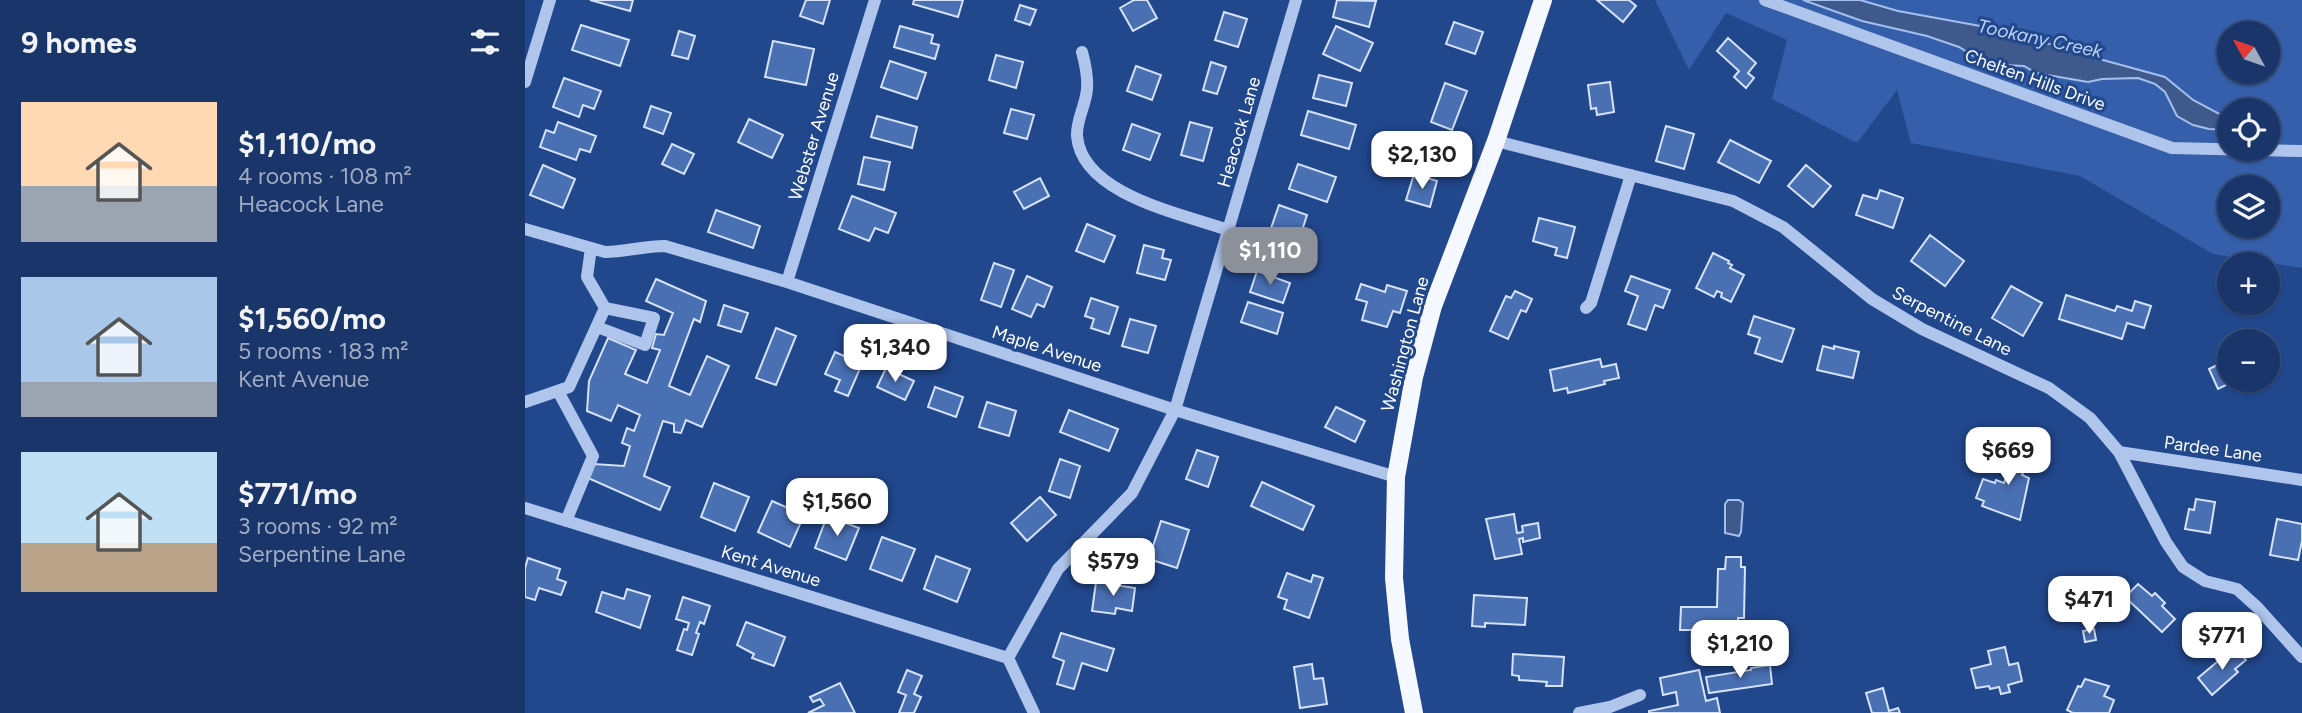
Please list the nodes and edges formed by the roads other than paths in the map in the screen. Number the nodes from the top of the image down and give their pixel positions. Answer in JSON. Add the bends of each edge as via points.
{"nodes":[{"id":1,"x":550,"y":0,"type":"edge"},
{"id":2,"x":875,"y":0,"type":"edge"},
{"id":3,"x":1296,"y":0,"type":"edge"},
{"id":4,"x":1543,"y":0,"type":"edge"},
{"id":5,"x":1765,"y":0,"type":"edge"},
{"id":6,"x":1082,"y":52,"type":"dead end"},
{"id":7,"x":525,"y":82,"type":"edge"},
{"id":8,"x":1496,"y":141,"type":"junction"},
{"id":9,"x":2302,"y":151,"type":"edge"},
{"id":10,"x":1631,"y":175,"type":"junction"},
{"id":11,"x":525,"y":229,"type":"edge"},
{"id":12,"x":1229,"y":230,"type":"junction"},
{"id":13,"x":591,"y":248,"type":"junction"},
{"id":14,"x":787,"y":282,"type":"junction"},
{"id":15,"x":605,"y":308,"type":"junction"},
{"id":16,"x":1586,"y":308,"type":"dead end"},
{"id":17,"x":597,"y":327,"type":"junction"},
{"id":18,"x":558,"y":391,"type":"junction"},
{"id":19,"x":525,"y":402,"type":"edge"},
{"id":20,"x":1175,"y":410,"type":"junction"},
{"id":21,"x":2119,"y":452,"type":"junction"},
{"id":22,"x":1396,"y":477,"type":"junction"},
{"id":23,"x":2302,"y":480,"type":"edge"},
{"id":24,"x":525,"y":508,"type":"edge"},
{"id":25,"x":566,"y":521,"type":"junction"},
{"id":26,"x":2302,"y":657,"type":"edge"},
{"id":27,"x":1008,"y":658,"type":"junction"},
{"id":28,"x":1640,"y":695,"type":"dead end"},
{"id":29,"x":1034,"y":713,"type":"edge"},
{"id":30,"x":1414,"y":713,"type":"edge"},
{"id":31,"x":1579,"y":713,"type":"edge"}],
"edges":[{"from":1,"to":7,"type":"street"},
{"from":2,"to":14,"type":"street","name":"Webster Avenue"},
{"from":3,"to":12,"type":"street","name":"Heacock Lane"},
{"from":4,"to":8,"type":"main road","name":"Washington Lane"},
{"from":5,"to":9,"type":"street","name":"Chelten Hills Drive","via":[[2172,148]]},
{"from":6,"to":12,"type":"street","via":[[1087,89],[1077,135],[1095,173],[1132,198]]},
{"from":8,"to":10,"type":"street","name":"Serpentine Lane"},
{"from":8,"to":22,"type":"main road","name":"Washington Lane","via":[[1433,306],[1414,377]]},
{"from":10,"to":16,"type":"street"},
{"from":10,"to":21,"type":"street","name":"Serpentine Lane","via":[[1733,201],[1783,227],[1872,299],[1922,329],[2049,388],[2090,418]]},
{"from":11,"to":13,"type":"street","name":"Maple Avenue"},
{"from":12,"to":20,"type":"street","name":"Heacock Lane"},
{"from":13,"to":14,"type":"street","name":"Maple Avenue","via":[[619,252],[664,246]]},
{"from":13,"to":15,"type":"street","via":[[587,277]]},
{"from":14,"to":20,"type":"street","name":"Maple Avenue"},
{"from":15,"to":17,"type":"street"},
{"from":15,"to":17,"type":"street","via":[[654,318],[645,345]]},
{"from":17,"to":18,"type":"street","via":[[569,387]]},
{"from":18,"to":19,"type":"street"},
{"from":18,"to":25,"type":"street","via":[[593,456]]},
{"from":20,"to":22,"type":"street","name":"Maple Avenue"},
{"from":20,"to":27,"type":"street","name":"Heacock Lane","via":[[1132,493],[1058,569]]},
{"from":21,"to":23,"type":"street","name":"Pardee Lane"},
{"from":21,"to":26,"type":"street","name":"Serpentine Lane","via":[[2183,567],[2205,581],[2237,589]]},
{"from":22,"to":30,"type":"main road","name":"Washington Lane","via":[[1394,578]]},
{"from":24,"to":25,"type":"street","name":"Kent Avenue"},
{"from":25,"to":27,"type":"street","name":"Kent Avenue"},
{"from":27,"to":29,"type":"street"},
{"from":28,"to":31,"type":"street"}]}
